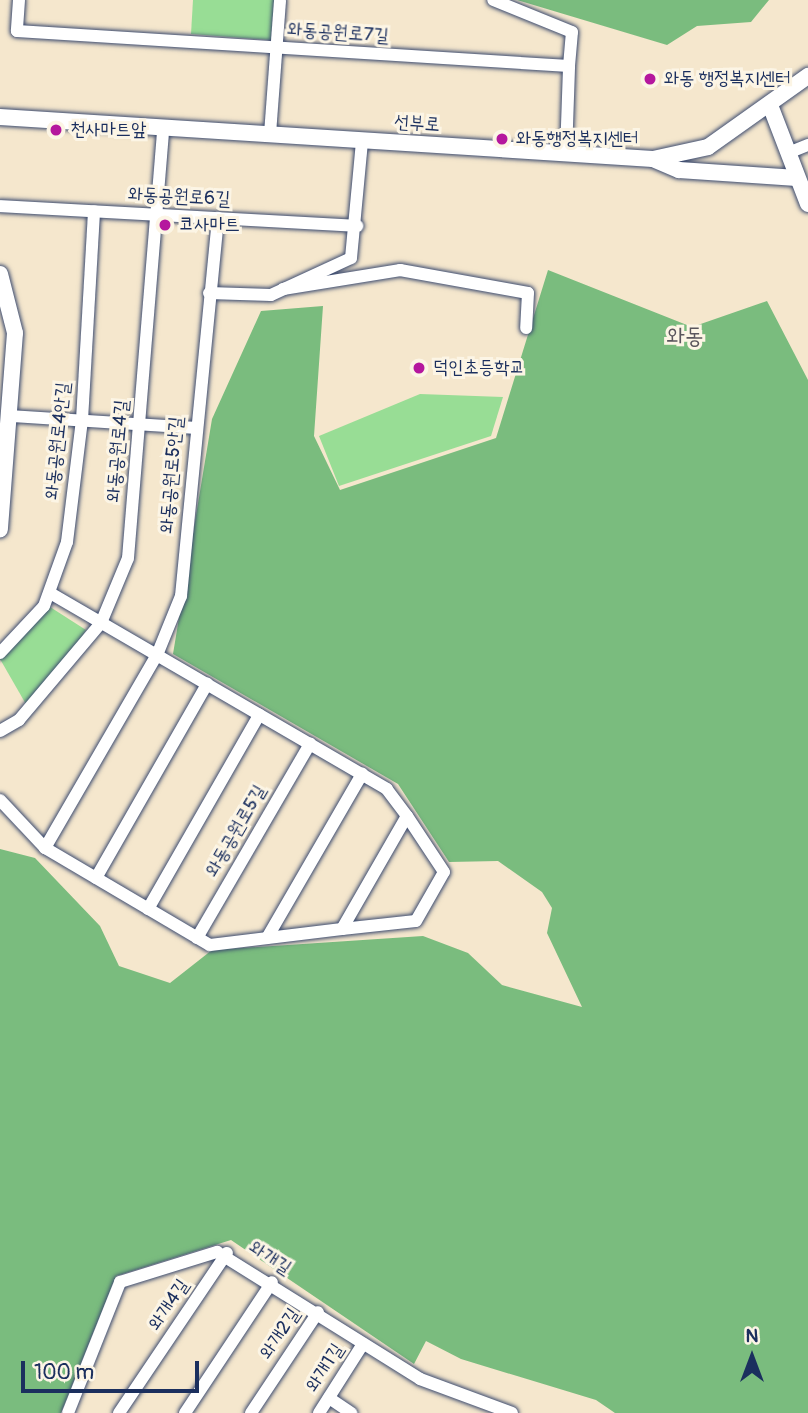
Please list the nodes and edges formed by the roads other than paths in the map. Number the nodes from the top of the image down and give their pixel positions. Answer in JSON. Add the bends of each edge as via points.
{"nodes":[{"id":1,"x":19,"y":0,"type":"edge"},
{"id":2,"x":280,"y":0,"type":"edge"},
{"id":3,"x":493,"y":0,"type":"edge"},
{"id":4,"x":276,"y":48,"type":"junction"},
{"id":5,"x":569,"y":66,"type":"junction"},
{"id":6,"x":808,"y":76,"type":"edge"},
{"id":7,"x":770,"y":105,"type":"junction"},
{"id":8,"x":0,"y":117,"type":"edge"},
{"id":9,"x":163,"y":128,"type":"junction"},
{"id":10,"x":270,"y":134,"type":"junction"},
{"id":11,"x":362,"y":141,"type":"junction"},
{"id":12,"x":808,"y":145,"type":"edge"},
{"id":13,"x":788,"y":153,"type":"junction"},
{"id":14,"x":566,"y":154,"type":"junction"},
{"id":15,"x":653,"y":159,"type":"junction"},
{"id":16,"x":797,"y":178,"type":"junction"},
{"id":17,"x":808,"y":204,"type":"edge"},
{"id":18,"x":0,"y":206,"type":"edge"},
{"id":19,"x":94,"y":212,"type":"junction"},
{"id":20,"x":156,"y":215,"type":"junction"},
{"id":21,"x":218,"y":218,"type":"junction"},
{"id":22,"x":357,"y":226,"type":"junction"},
{"id":23,"x":0,"y":274,"type":"edge"},
{"id":24,"x":283,"y":289,"type":"junction"},
{"id":25,"x":209,"y":293,"type":"junction"},
{"id":26,"x":526,"y":328,"type":"dead end"},
{"id":27,"x":10,"y":416,"type":"junction"},
{"id":28,"x":82,"y":420,"type":"junction"},
{"id":29,"x":139,"y":424,"type":"junction"},
{"id":30,"x":195,"y":428,"type":"junction"},
{"id":31,"x":0,"y":529,"type":"edge"},
{"id":32,"x":50,"y":593,"type":"junction"},
{"id":33,"x":102,"y":623,"type":"junction"},
{"id":34,"x":0,"y":653,"type":"edge"},
{"id":35,"x":157,"y":655,"type":"junction"},
{"id":36,"x":207,"y":684,"type":"junction"},
{"id":37,"x":259,"y":715,"type":"junction"},
{"id":38,"x":0,"y":731,"type":"edge"},
{"id":39,"x":310,"y":744,"type":"junction"},
{"id":40,"x":362,"y":774,"type":"junction"},
{"id":41,"x":0,"y":800,"type":"edge"},
{"id":42,"x":407,"y":816,"type":"junction"},
{"id":43,"x":45,"y":848,"type":"junction"},
{"id":44,"x":96,"y":878,"type":"junction"},
{"id":45,"x":148,"y":909,"type":"junction"},
{"id":46,"x":342,"y":929,"type":"junction"},
{"id":47,"x":197,"y":938,"type":"junction"},
{"id":48,"x":267,"y":938,"type":"junction"},
{"id":49,"x":227,"y":1254,"type":"junction"},
{"id":50,"x":272,"y":1282,"type":"junction"},
{"id":51,"x":318,"y":1312,"type":"junction"},
{"id":52,"x":363,"y":1343,"type":"junction"},
{"id":53,"x":329,"y":1398,"type":"junction"},
{"id":54,"x":505,"y":1411,"type":"edge"},
{"id":55,"x":68,"y":1413,"type":"edge"},
{"id":56,"x":119,"y":1413,"type":"edge"},
{"id":57,"x":186,"y":1413,"type":"edge"},
{"id":58,"x":251,"y":1413,"type":"edge"},
{"id":59,"x":319,"y":1413,"type":"edge"},
{"id":60,"x":351,"y":1413,"type":"edge"}],
"edges":[{"from":1,"to":4,"type":"street","name":"와동공원로7길","via":[[17,31]]},
{"from":2,"to":4,"type":"street"},
{"from":3,"to":5,"type":"street","via":[[572,32]]},
{"from":4,"to":5,"type":"street","name":"와동공원로7길"},
{"from":4,"to":10,"type":"street"},
{"from":5,"to":14,"type":"street"},
{"from":6,"to":7,"type":"main road","name":"선부로"},
{"from":7,"to":13,"type":"main road"},
{"from":7,"to":15,"type":"main road","name":"선부로","via":[[708,147]]},
{"from":8,"to":9,"type":"main road","name":"선부로"},
{"from":9,"to":10,"type":"main road","name":"선부로"},
{"from":9,"to":20,"type":"street","name":"와동공원로4길"},
{"from":10,"to":11,"type":"main road","name":"선부로"},
{"from":11,"to":14,"type":"main road","name":"선부로"},
{"from":11,"to":22,"type":"street"},
{"from":12,"to":13,"type":"street"},
{"from":13,"to":16,"type":"main road"},
{"from":14,"to":15,"type":"main road","name":"선부로"},
{"from":15,"to":16,"type":"main road","via":[[679,170]]},
{"from":16,"to":17,"type":"main road"},
{"from":18,"to":19,"type":"street","name":"와동공원로6길"},
{"from":19,"to":20,"type":"street","name":"와동공원로6길"},
{"from":19,"to":28,"type":"street","name":"와동공원로4안길"},
{"from":20,"to":21,"type":"street","name":"와동공원로6길"},
{"from":20,"to":29,"type":"street","name":"와동공원로4길"},
{"from":21,"to":22,"type":"street","name":"와동공원로6길"},
{"from":21,"to":25,"type":"street","name":"와동공원로5안길"},
{"from":22,"to":24,"type":"street","via":[[351,258]]},
{"from":23,"to":27,"type":"main road","via":[[15,334]]},
{"from":24,"to":25,"type":"street"},
{"from":24,"to":26,"type":"street","via":[[400,270],[527,293]]},
{"from":25,"to":30,"type":"street","name":"와동공원로5안길"},
{"from":27,"to":28,"type":"street"},
{"from":27,"to":31,"type":"main road"},
{"from":28,"to":29,"type":"street"},
{"from":28,"to":32,"type":"street","name":"와동공원로4안길","via":[[67,542]]},
{"from":29,"to":30,"type":"street"},
{"from":29,"to":33,"type":"street","name":"와동공원로4길","via":[[128,558]]},
{"from":30,"to":35,"type":"street","name":"와동공원로5안길","via":[[181,596]]},
{"from":32,"to":33,"type":"street"},
{"from":32,"to":34,"type":"street","name":"와동공원로4안길"},
{"from":33,"to":35,"type":"street"},
{"from":33,"to":38,"type":"street","name":"와동공원로4길","via":[[19,720]]},
{"from":35,"to":36,"type":"street"},
{"from":35,"to":43,"type":"street"},
{"from":36,"to":37,"type":"street"},
{"from":36,"to":44,"type":"street"},
{"from":37,"to":39,"type":"street"},
{"from":37,"to":45,"type":"street","name":"와동공원로5길"},
{"from":39,"to":40,"type":"street"},
{"from":39,"to":47,"type":"street","name":"와동공원로5길"},
{"from":40,"to":42,"type":"street","via":[[387,789]]},
{"from":40,"to":48,"type":"street"},
{"from":41,"to":43,"type":"street"},
{"from":42,"to":46,"type":"street"},
{"from":42,"to":46,"type":"street","via":[[444,872],[416,921]]},
{"from":43,"to":44,"type":"street"},
{"from":44,"to":45,"type":"street"},
{"from":45,"to":47,"type":"street"},
{"from":46,"to":48,"type":"street"},
{"from":47,"to":48,"type":"street","via":[[210,945]]},
{"from":49,"to":50,"type":"street","name":"와개길"},
{"from":49,"to":55,"type":"street","name":"와개길","via":[[120,1282]]},
{"from":49,"to":56,"type":"street","name":"와개4길"},
{"from":50,"to":51,"type":"street","name":"와개길"},
{"from":50,"to":57,"type":"street"},
{"from":51,"to":52,"type":"street","name":"와개길"},
{"from":51,"to":58,"type":"street","name":"와개2길"},
{"from":52,"to":53,"type":"street","name":"와개1길"},
{"from":52,"to":54,"type":"street","name":"와개길","via":[[420,1379]]},
{"from":53,"to":59,"type":"street","name":"와개1길"},
{"from":53,"to":60,"type":"street"}]}
